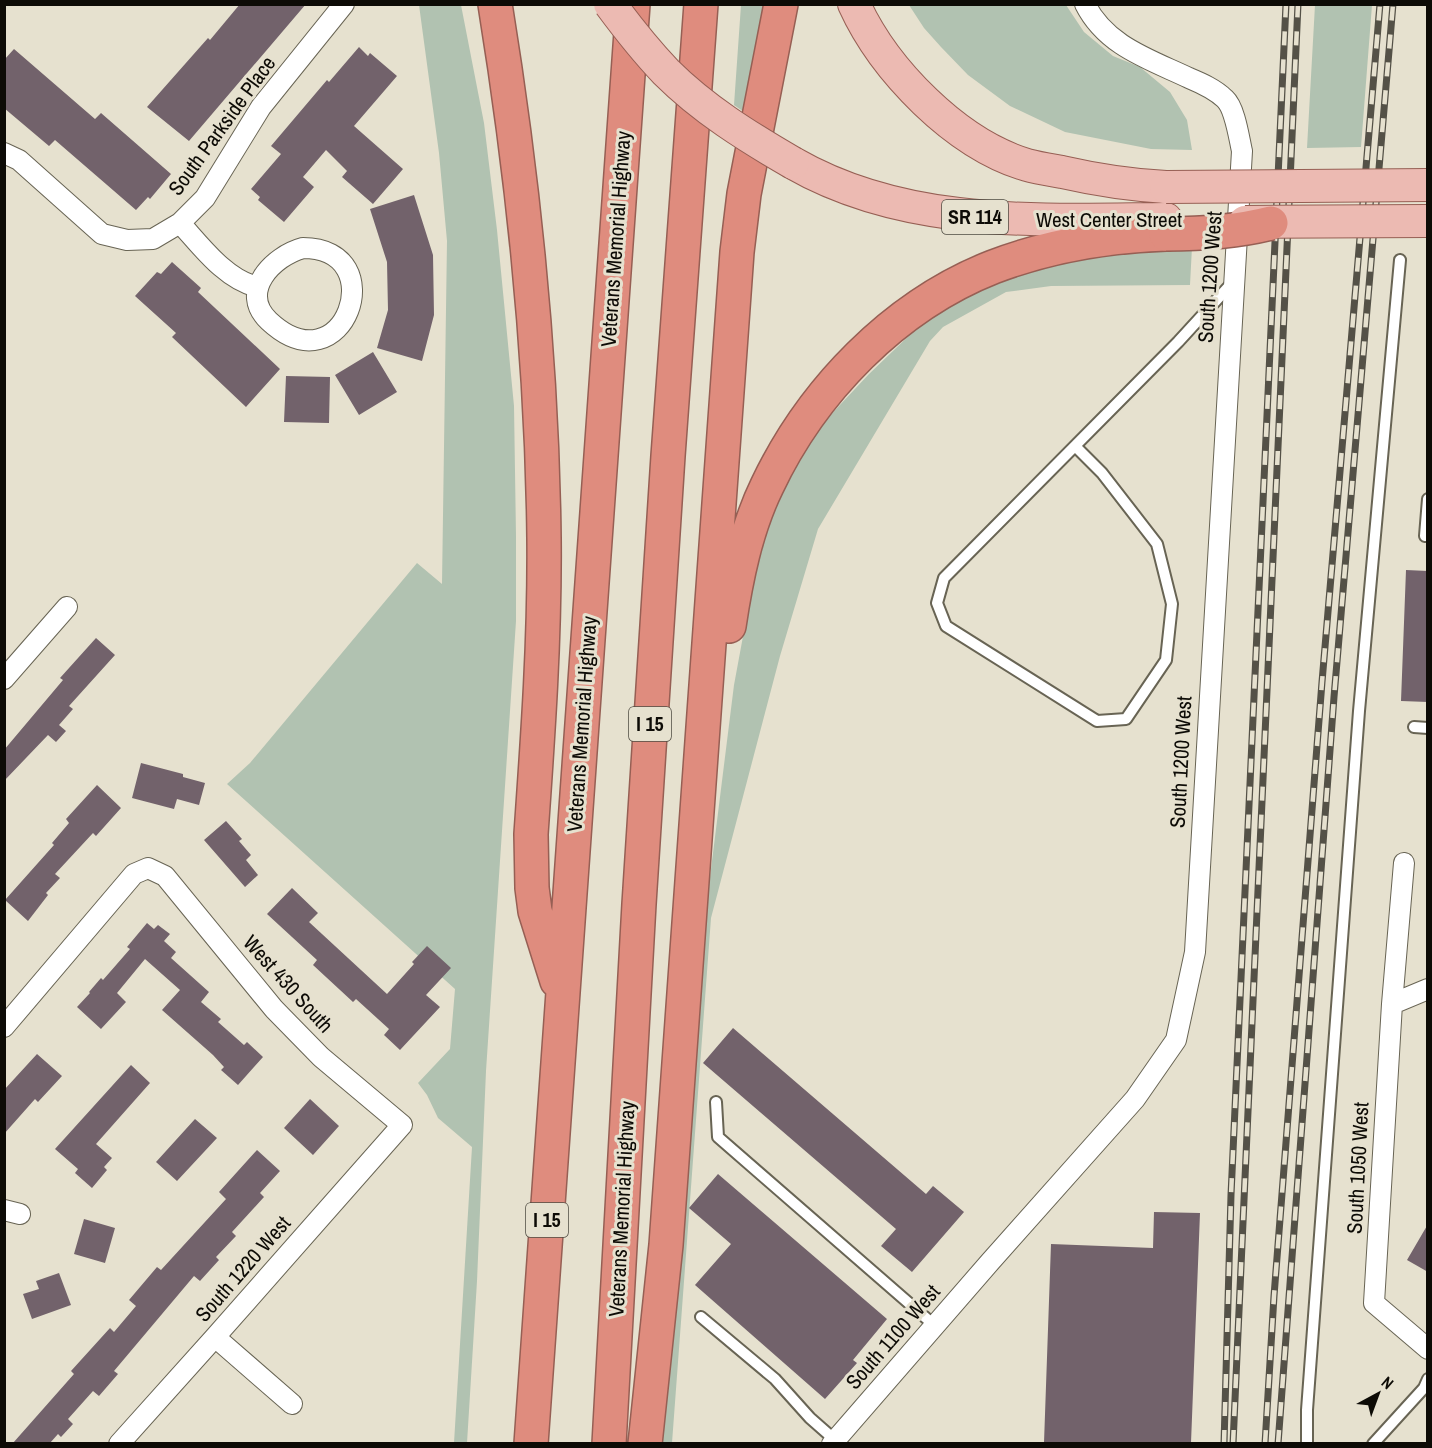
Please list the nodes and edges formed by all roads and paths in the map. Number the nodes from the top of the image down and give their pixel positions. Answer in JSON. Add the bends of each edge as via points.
{"nodes":[{"id":1,"x":344,"y":4,"type":"edge"},
{"id":2,"x":495,"y":4,"type":"edge"},
{"id":3,"x":610,"y":4,"type":"edge"},
{"id":4,"x":633,"y":4,"type":"edge"},
{"id":5,"x":701,"y":4,"type":"edge"},
{"id":6,"x":781,"y":4,"type":"edge"},
{"id":7,"x":854,"y":4,"type":"edge"},
{"id":8,"x":1085,"y":4,"type":"edge"},
{"id":9,"x":4,"y":153,"type":"edge"},
{"id":10,"x":1428,"y":185,"type":"edge"},
{"id":11,"x":1428,"y":221,"type":"edge"},
{"id":12,"x":180,"y":223,"type":"junction"},
{"id":13,"x":1271,"y":223,"type":"joint"},
{"id":14,"x":1166,"y":227,"type":"junction"},
{"id":15,"x":1400,"y":260,"type":"dead end"},
{"id":16,"x":1233,"y":282,"type":"junction"},
{"id":17,"x":257,"y":287,"type":"junction"},
{"id":18,"x":1075,"y":446,"type":"junction"},
{"id":19,"x":1428,"y":499,"type":"edge"},
{"id":20,"x":1428,"y":536,"type":"edge"},
{"id":21,"x":67,"y":607,"type":"dead end"},
{"id":22,"x":4,"y":679,"type":"edge"},
{"id":23,"x":1414,"y":727,"type":"dead end"},
{"id":24,"x":1428,"y":728,"type":"edge"},
{"id":25,"x":699,"y":796,"type":"junction"},
{"id":26,"x":1404,"y":863,"type":"dead end"},
{"id":27,"x":1428,"y":989,"type":"edge"},
{"id":28,"x":562,"y":997,"type":"junction"},
{"id":29,"x":1392,"y":1004,"type":"junction"},
{"id":30,"x":4,"y":1027,"type":"edge"},
{"id":31,"x":716,"y":1102,"type":"dead end"},
{"id":32,"x":402,"y":1125,"type":"joint"},
{"id":33,"x":990,"y":1262,"type":"joint"},
{"id":34,"x":701,"y":1317,"type":"dead end"},
{"id":35,"x":934,"y":1325,"type":"junction"},
{"id":36,"x":215,"y":1337,"type":"junction"},
{"id":37,"x":1428,"y":1349,"type":"edge"},
{"id":38,"x":1428,"y":1379,"type":"edge"},
{"id":39,"x":292,"y":1404,"type":"dead end"},
{"id":40,"x":833,"y":1442,"type":"edge"},
{"id":41,"x":119,"y":1443,"type":"edge"},
{"id":42,"x":531,"y":1443,"type":"edge"},
{"id":43,"x":609,"y":1443,"type":"edge"},
{"id":44,"x":645,"y":1443,"type":"edge"},
{"id":45,"x":1307,"y":1443,"type":"edge"},
{"id":46,"x":1373,"y":1443,"type":"edge"}],
"edges":[{"from":1,"to":12,"type":"street","name":"South Parkside Place","via":[[261,107],[205,198]]},
{"from":2,"to":28,"type":"highway","via":[[526,216],[541,434],[544,540],[532,888],[535,911]]},
{"from":3,"to":14,"type":"main road","name":"West Center Street","number":"SR 114","bridge":true,"via":[[652,56],[688,92],[745,135],[837,184],[896,204],[960,216]]},
{"from":4,"to":28,"type":"highway","name":"Veterans Memorial Highway","number":"I 15"},
{"from":5,"to":43,"type":"highway","name":"Veterans Memorial Highway","number":"I 15","via":[[640,880]]},
{"from":6,"to":25,"type":"highway","via":[[744,194],[737,252]]},
{"from":7,"to":10,"type":"main road","name":"West Center Street","bridge":true,"via":[[875,42],[909,85],[938,113],[992,149],[1026,165],[1098,181],[1166,187]]},
{"from":8,"to":16,"type":"street","name":"South 1200 West","via":[[1107,35],[1205,85],[1226,100],[1242,151]]},
{"from":9,"to":12,"type":"street","name":"South Parkside Place","via":[[19,160],[102,234],[127,240],[153,238]]},
{"from":11,"to":13,"type":"main road","bridge":true},
{"from":12,"to":17,"type":"street","via":[[239,280]]},
{"from":13,"to":14,"type":"highway","bridge":true,"via":[[1212,233]]},
{"from":14,"to":25,"type":"highway","via":[[1072,245],[993,267],[915,309],[885,332],[834,384],[784,452],[751,526],[732,605],[713,749]]},
{"from":15,"to":45,"type":"lane","via":[[1359,711]]},
{"from":16,"to":18,"type":"lane"},
{"from":16,"to":33,"type":"street","name":"South 1200 West","via":[[1195,952],[1176,1040],[1135,1100]]},
{"from":17,"to":17,"type":"street","via":[[256,299],[265,317],[294,338],[315,339],[335,330],[352,303],[347,271],[333,255],[314,248],[285,254]]},
{"from":18,"to":18,"type":"lane","via":[[944,578],[937,603],[946,626],[1097,721],[1126,719],[1166,660],[1172,604],[1157,544]]},
{"from":19,"to":20,"type":"lane"},
{"from":21,"to":22,"type":"street"},
{"from":23,"to":24,"type":"lane"},
{"from":25,"to":44,"type":"highway","via":[[666,1245]]},
{"from":26,"to":29,"type":"street"},
{"from":27,"to":29,"type":"street"},
{"from":28,"to":42,"type":"highway","name":"Veterans Memorial Highway","number":"I 15"},
{"from":29,"to":37,"type":"street","name":"South 1050 West","via":[[1374,1303]]},
{"from":30,"to":32,"type":"street","name":"West 430 South","via":[[134,874],[148,868],[165,876],[274,1009],[321,1057]]},
{"from":31,"to":35,"type":"lane","via":[[718,1137]]},
{"from":32,"to":36,"type":"street","name":"South 1220 West"},
{"from":33,"to":35,"type":"street","name":"South 1100 West"},
{"from":34,"to":40,"type":"lane","via":[[775,1380]]},
{"from":35,"to":40,"type":"street","name":"South 1100 West"},
{"from":36,"to":39,"type":"street"},
{"from":36,"to":41,"type":"street","name":"South 1220 West"},
{"from":38,"to":46,"type":"lane"}]}
